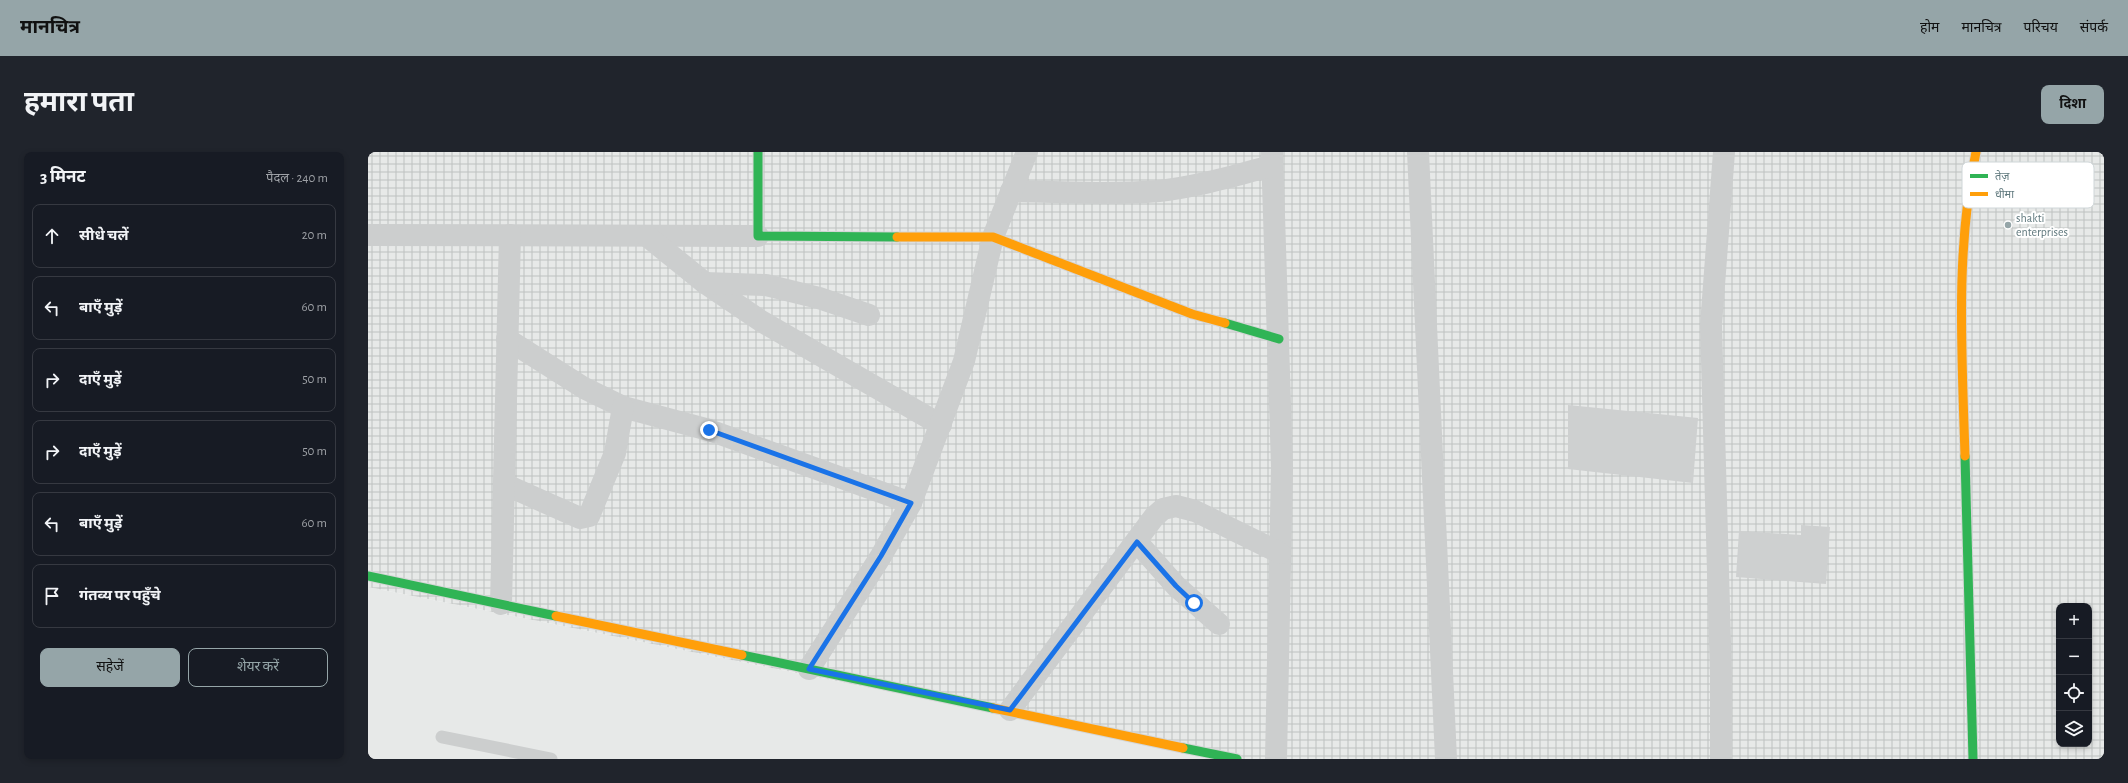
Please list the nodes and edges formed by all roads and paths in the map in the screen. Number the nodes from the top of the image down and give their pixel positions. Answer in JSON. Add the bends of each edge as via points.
{"nodes":[{"id":1,"x":758,"y":152,"type":"edge"},
{"id":2,"x":1027,"y":152,"type":"edge"},
{"id":3,"x":1418,"y":152,"type":"edge"},
{"id":4,"x":1724,"y":152,"type":"edge"},
{"id":5,"x":1976,"y":152,"type":"edge"},
{"id":6,"x":1272,"y":159,"type":"edge"},
{"id":7,"x":1974,"y":162,"type":"edge"},
{"id":8,"x":1011,"y":191,"type":"junction"},
{"id":9,"x":1967,"y":208,"type":"edge"},
{"id":10,"x":368,"y":234,"type":"edge"},
{"id":11,"x":510,"y":235,"type":"junction"},
{"id":12,"x":647,"y":236,"type":"junction"},
{"id":13,"x":758,"y":236,"type":"junction"},
{"id":14,"x":993,"y":237,"type":"junction"},
{"id":15,"x":705,"y":283,"type":"junction"},
{"id":16,"x":869,"y":315,"type":"dead end"},
{"id":17,"x":507,"y":339,"type":"junction"},
{"id":18,"x":1279,"y":339,"type":"junction"},
{"id":19,"x":623,"y":407,"type":"junction"},
{"id":20,"x":941,"y":425,"type":"junction"},
{"id":21,"x":504,"y":484,"type":"junction"},
{"id":22,"x":911,"y":503,"type":"junction"},
{"id":23,"x":1137,"y":542,"type":"junction"},
{"id":24,"x":1280,"y":553,"type":"junction"},
{"id":25,"x":368,"y":576,"type":"edge"},
{"id":26,"x":501,"y":604,"type":"junction"},
{"id":27,"x":1219,"y":624,"type":"dead end"},
{"id":28,"x":809,"y":669,"type":"junction"},
{"id":29,"x":1010,"y":710,"type":"junction"},
{"id":30,"x":442,"y":737,"type":"dead end"},
{"id":31,"x":551,"y":759,"type":"edge"},
{"id":32,"x":1237,"y":759,"type":"edge"},
{"id":33,"x":1276,"y":759,"type":"edge"},
{"id":34,"x":1446,"y":759,"type":"edge"},
{"id":35,"x":1721,"y":759,"type":"edge"},
{"id":36,"x":1973,"y":759,"type":"edge"}],
"edges":[{"from":1,"to":13,"type":"street"},
{"from":2,"to":8,"type":"street"},
{"from":3,"to":34,"type":"street"},
{"from":4,"to":35,"type":"street","via":[[1711,325]]},
{"from":5,"to":7,"type":"street"},
{"from":6,"to":8,"type":"street","via":[[1206,182],[1159,191]]},
{"from":6,"to":18,"type":"street"},
{"from":8,"to":14,"type":"street"},
{"from":9,"to":36,"type":"street","via":[[1963,271],[1963,364]]},
{"from":10,"to":11,"type":"street"},
{"from":11,"to":12,"type":"street"},
{"from":11,"to":17,"type":"street"},
{"from":12,"to":13,"type":"street"},
{"from":12,"to":15,"type":"street"},
{"from":13,"to":14,"type":"street"},
{"from":14,"to":18,"type":"street","via":[[1192,314]]},
{"from":14,"to":20,"type":"street","via":[[964,361]]},
{"from":15,"to":16,"type":"street","via":[[779,288]]},
{"from":15,"to":20,"type":"street","via":[[760,321]]},
{"from":17,"to":19,"type":"street","via":[[584,388]]},
{"from":17,"to":21,"type":"street"},
{"from":18,"to":24,"type":"street","via":[[1282,467]]},
{"from":19,"to":21,"type":"street","via":[[615,453],[589,516],[580,518]]},
{"from":19,"to":22,"type":"street","via":[[709,430]]},
{"from":20,"to":22,"type":"street"},
{"from":21,"to":26,"type":"street"},
{"from":22,"to":28,"type":"street","via":[[881,556]]},
{"from":23,"to":24,"type":"street","via":[[1154,517],[1163,509],[1176,506],[1202,514]]},
{"from":23,"to":27,"type":"street","via":[[1176,586]]},
{"from":23,"to":29,"type":"street"},
{"from":24,"to":33,"type":"street"},
{"from":25,"to":26,"type":"street"},
{"from":26,"to":28,"type":"street"},
{"from":28,"to":29,"type":"street"},
{"from":29,"to":32,"type":"street"},
{"from":30,"to":31,"type":"lane"}]}
